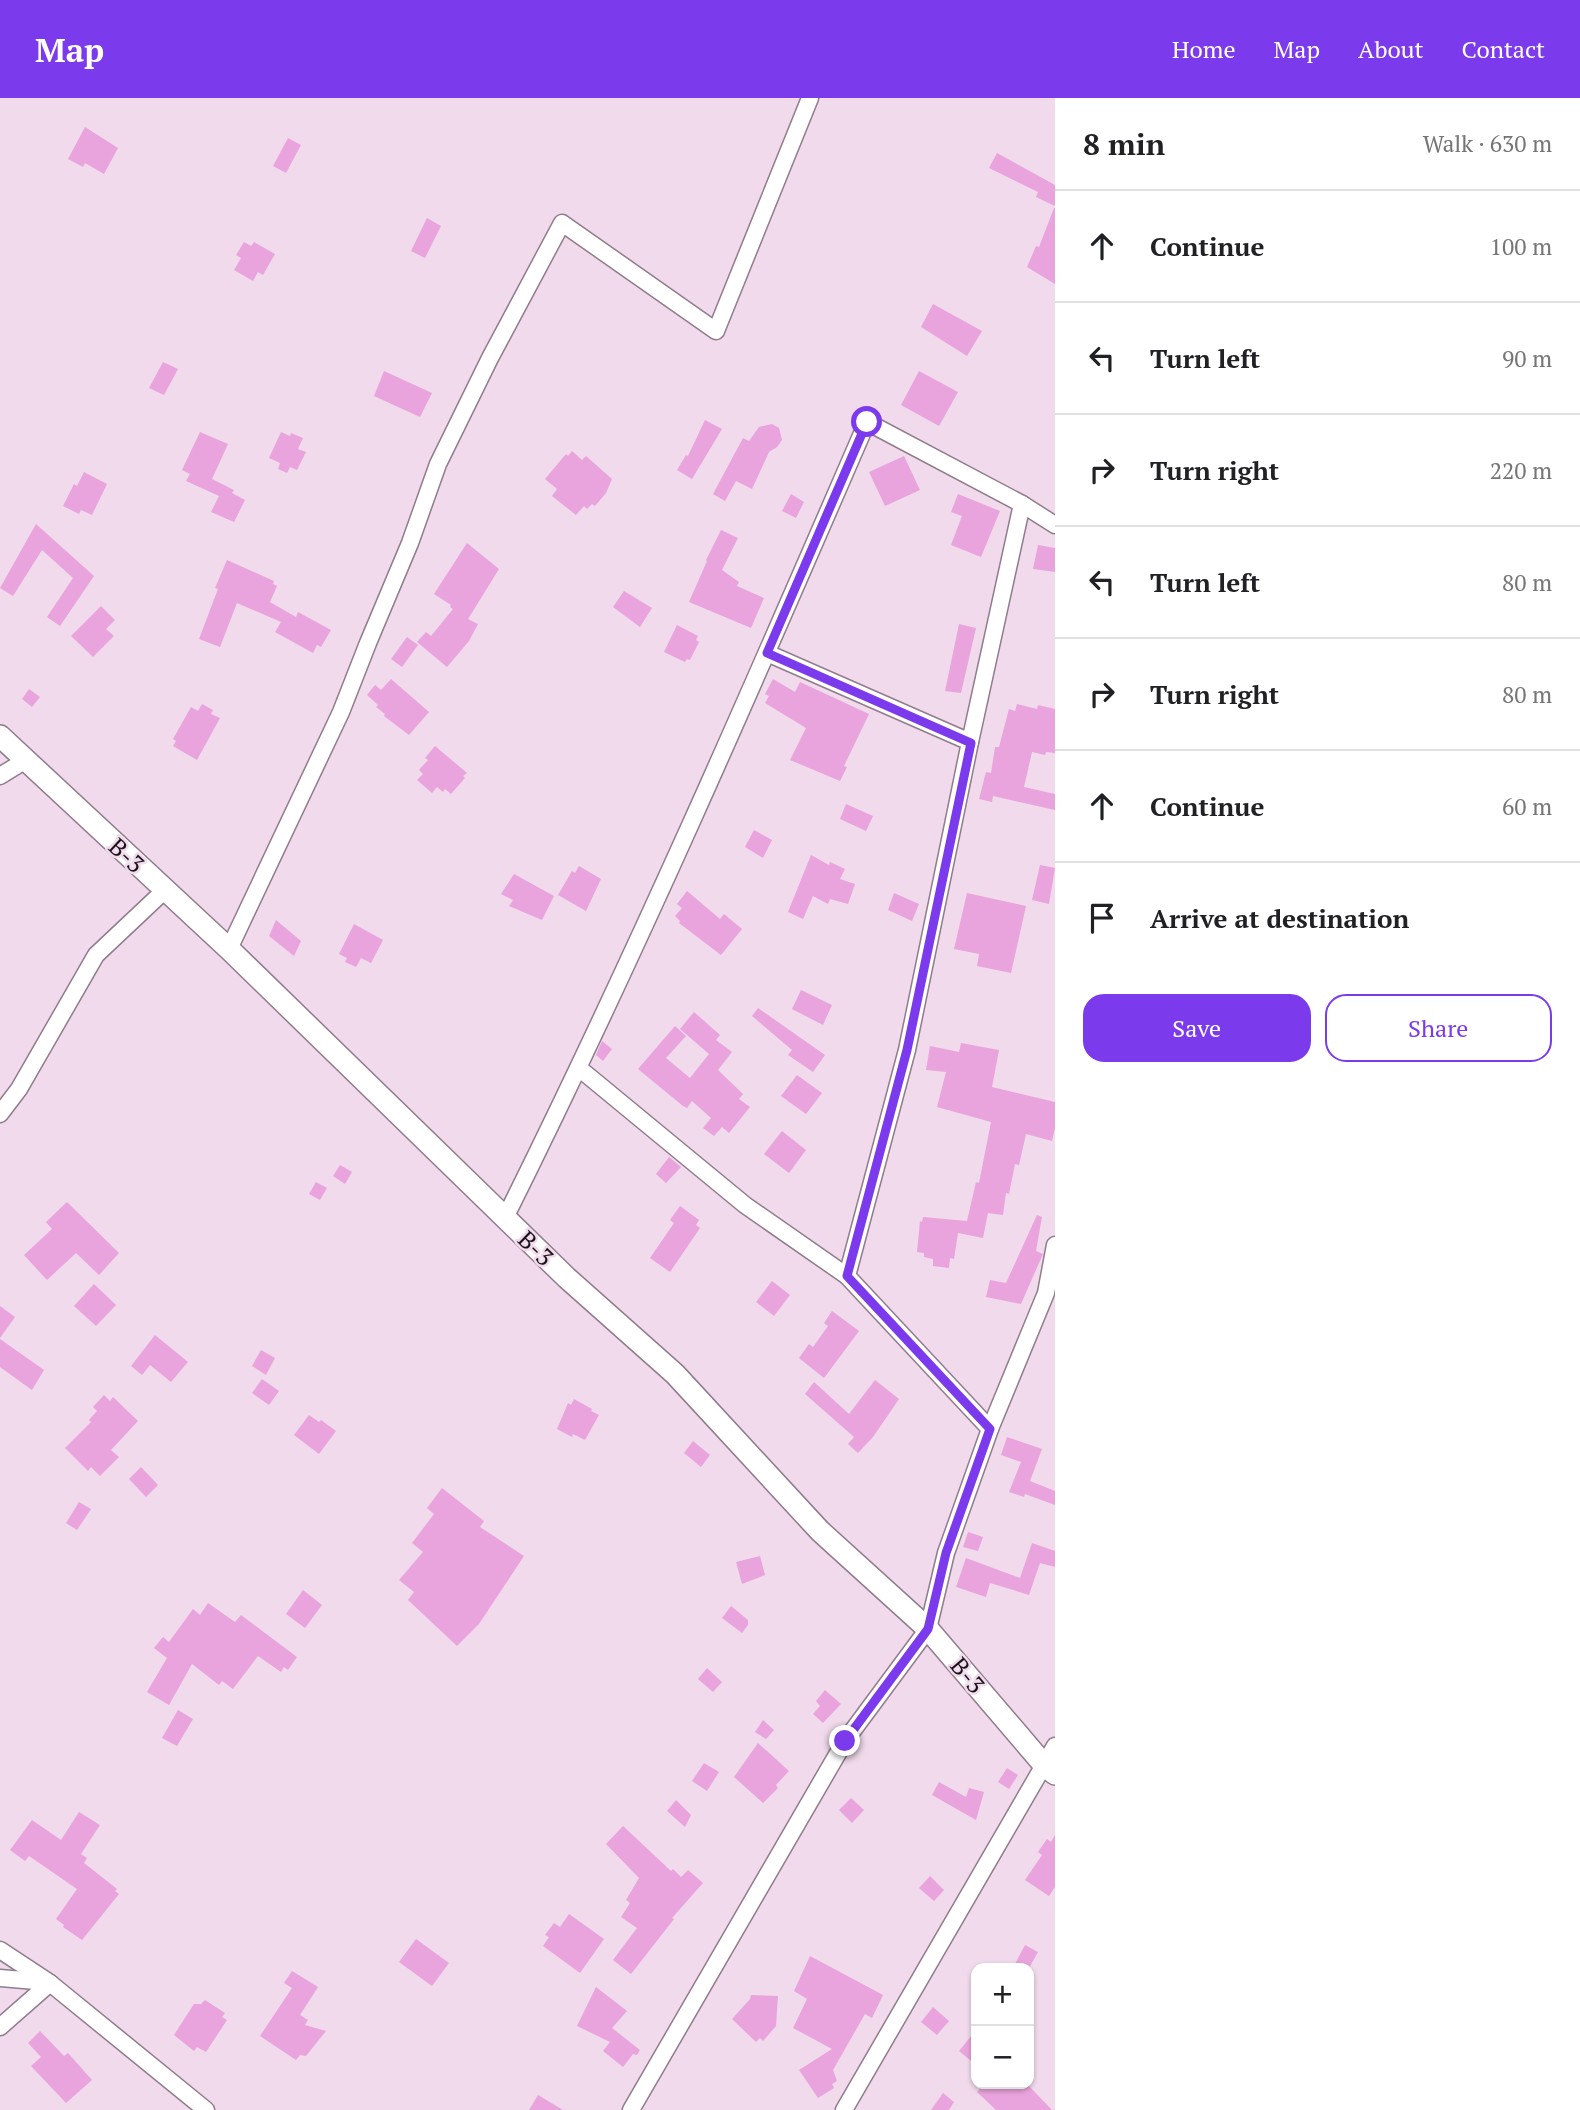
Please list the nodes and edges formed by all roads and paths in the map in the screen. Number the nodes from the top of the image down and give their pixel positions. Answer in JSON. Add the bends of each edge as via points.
{"nodes":[{"id":1,"x":810,"y":98,"type":"edge"},
{"id":2,"x":1022,"y":504,"type":"junction"},
{"id":3,"x":1055,"y":525,"type":"edge"},
{"id":4,"x":767,"y":653,"type":"junction"},
{"id":5,"x":0,"y":736,"type":"edge"},
{"id":6,"x":971,"y":743,"type":"junction"},
{"id":7,"x":26,"y":760,"type":"junction"},
{"id":8,"x":0,"y":776,"type":"edge"},
{"id":9,"x":165,"y":890,"type":"junction"},
{"id":10,"x":229,"y":949,"type":"junction"},
{"id":11,"x":580,"y":1069,"type":"junction"},
{"id":12,"x":0,"y":1114,"type":"edge"},
{"id":13,"x":505,"y":1218,"type":"junction"},
{"id":14,"x":1055,"y":1245,"type":"edge"},
{"id":15,"x":847,"y":1276,"type":"junction"},
{"id":16,"x":990,"y":1429,"type":"junction"},
{"id":17,"x":928,"y":1629,"type":"junction"},
{"id":18,"x":1055,"y":1746,"type":"edge"},
{"id":19,"x":1050,"y":1770,"type":"edge"},
{"id":20,"x":0,"y":1950,"type":"edge"},
{"id":21,"x":0,"y":1978,"type":"edge"},
{"id":22,"x":50,"y":1983,"type":"junction"},
{"id":23,"x":0,"y":2027,"type":"edge"},
{"id":24,"x":205,"y":2110,"type":"edge"},
{"id":25,"x":631,"y":2110,"type":"edge"},
{"id":26,"x":844,"y":2110,"type":"edge"}],
"edges":[{"from":1,"to":10,"type":"street","via":[[716,331],[562,223],[439,464],[341,712]]},
{"from":2,"to":3,"type":"street"},
{"from":2,"to":4,"type":"street","via":[[867,422]]},
{"from":2,"to":6,"type":"street"},
{"from":4,"to":6,"type":"street"},
{"from":4,"to":11,"type":"street"},
{"from":5,"to":7,"type":"main road","name":"B-3"},
{"from":6,"to":15,"type":"street","via":[[907,1050]]},
{"from":7,"to":8,"type":"street"},
{"from":7,"to":9,"type":"main road","name":"B-3"},
{"from":9,"to":10,"type":"main road","name":"B-3"},
{"from":9,"to":12,"type":"street","via":[[96,955]]},
{"from":10,"to":13,"type":"main road","name":"B-3"},
{"from":11,"to":13,"type":"street"},
{"from":11,"to":15,"type":"street","via":[[745,1206]]},
{"from":13,"to":17,"type":"main road","name":"B-3","via":[[675,1374],[820,1531]]},
{"from":14,"to":16,"type":"street","via":[[1046,1293]]},
{"from":15,"to":16,"type":"street"},
{"from":16,"to":17,"type":"street","via":[[946,1553]]},
{"from":17,"to":19,"type":"main road","name":"B-3"},
{"from":17,"to":25,"type":"street","via":[[845,1741]]},
{"from":18,"to":19,"type":"street"},
{"from":19,"to":26,"type":"street"},
{"from":20,"to":22,"type":"street"},
{"from":21,"to":22,"type":"street"},
{"from":22,"to":23,"type":"street"},
{"from":22,"to":24,"type":"street"}]}
